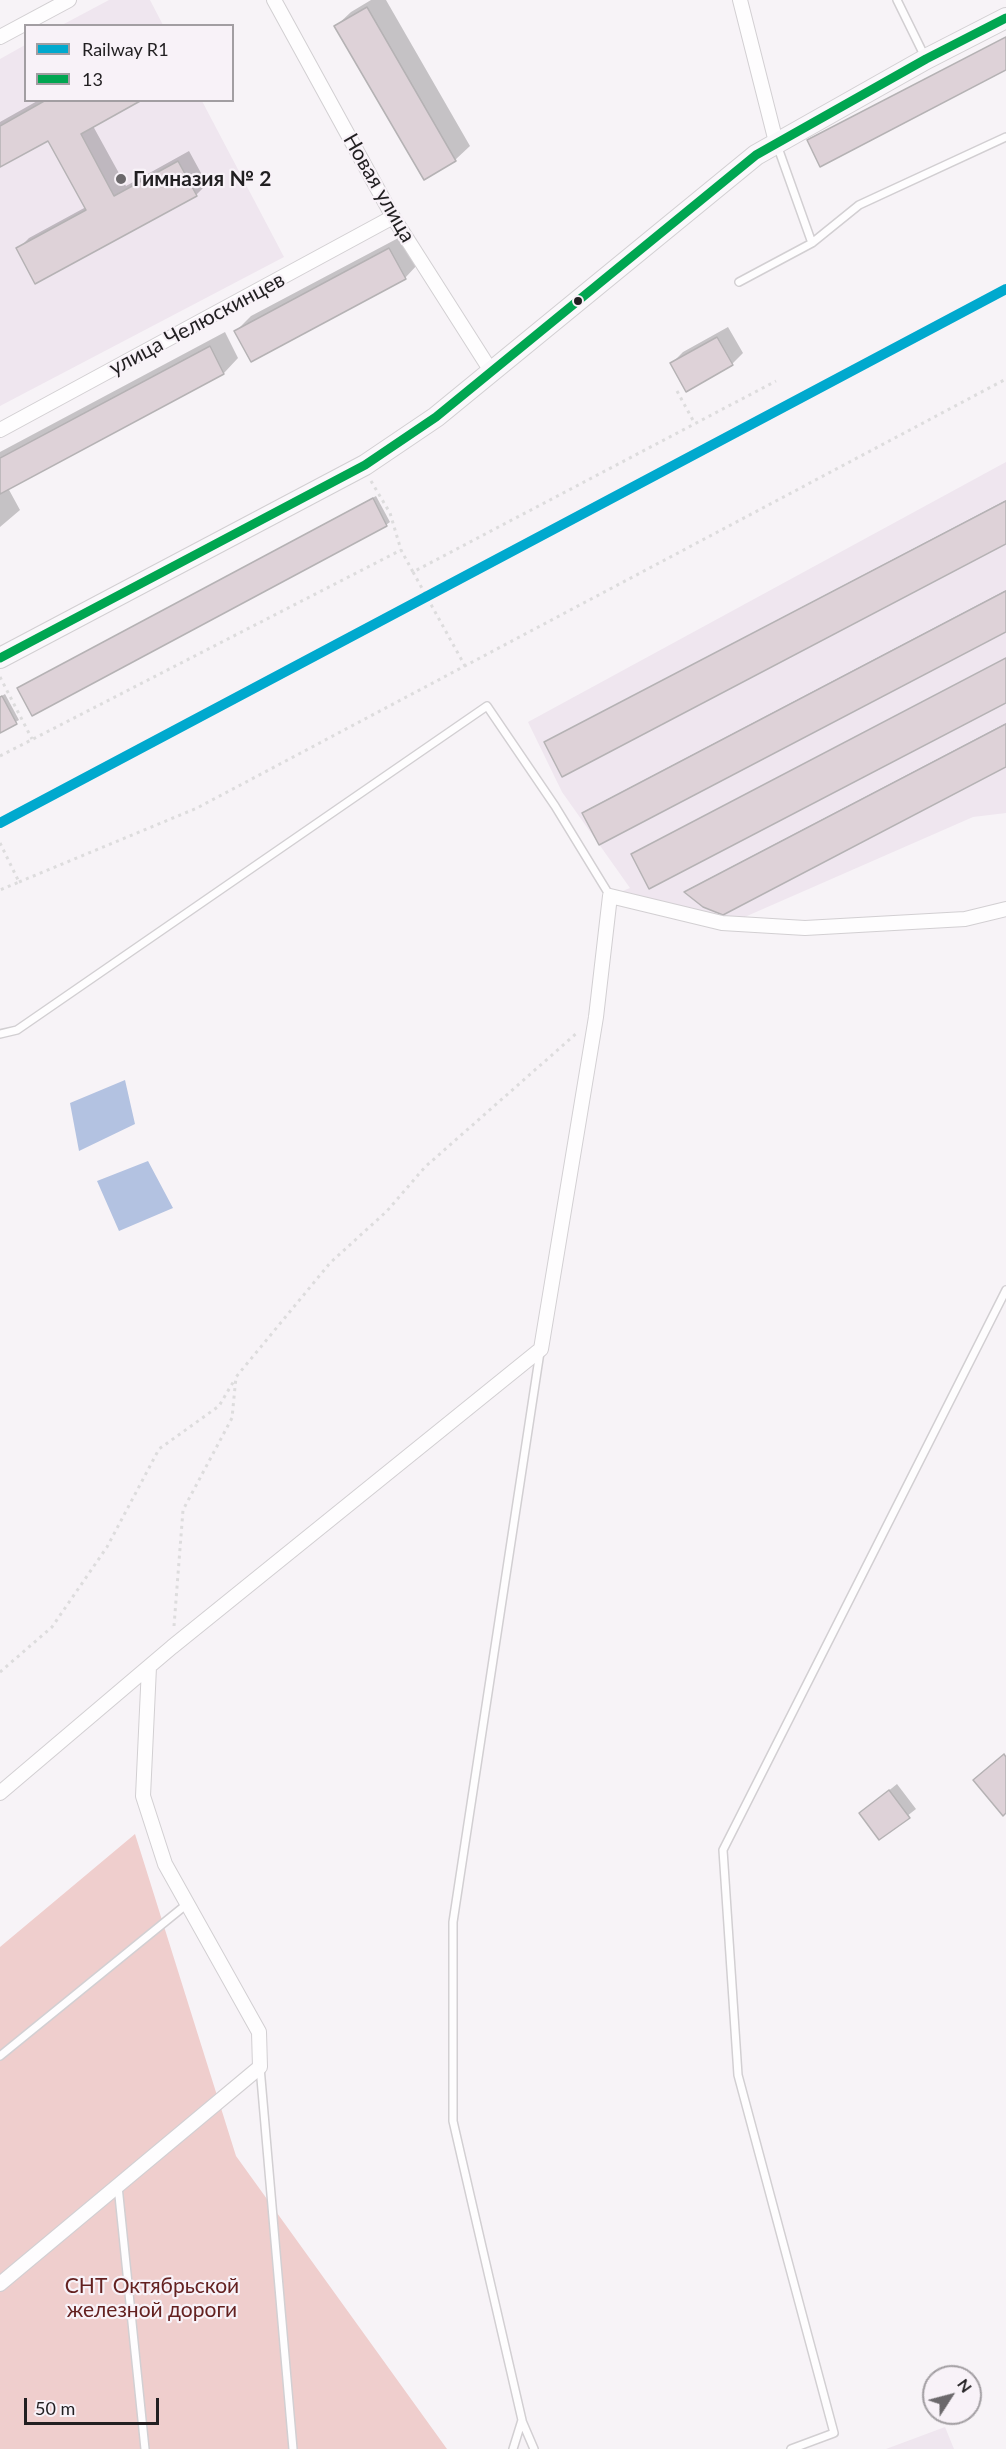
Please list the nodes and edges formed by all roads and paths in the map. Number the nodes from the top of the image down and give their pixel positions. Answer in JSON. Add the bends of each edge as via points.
{"nodes":[{"id":1,"x":69,"y":0,"type":"edge"},
{"id":2,"x":274,"y":0,"type":"edge"},
{"id":3,"x":740,"y":0,"type":"edge"},
{"id":4,"x":897,"y":0,"type":"edge"},
{"id":5,"x":1006,"y":18,"type":"edge"},
{"id":6,"x":24,"y":24,"type":"edge"},
{"id":7,"x":24,"y":24,"type":"edge"},
{"id":8,"x":0,"y":37,"type":"edge"},
{"id":9,"x":926,"y":59,"type":"junction"},
{"id":10,"x":1006,"y":137,"type":"edge"},
{"id":11,"x":776,"y":142,"type":"junction"},
{"id":12,"x":393,"y":217,"type":"junction"},
{"id":13,"x":812,"y":243,"type":"junction"},
{"id":14,"x":739,"y":282,"type":"dead end"},
{"id":15,"x":491,"y":372,"type":"junction"},
{"id":16,"x":1006,"y":379,"type":"edge"},
{"id":17,"x":776,"y":381,"type":"dead end"},
{"id":18,"x":677,"y":391,"type":"dead end"},
{"id":19,"x":695,"y":424,"type":"junction"},
{"id":20,"x":0,"y":430,"type":"edge"},
{"id":21,"x":363,"y":466,"type":"junction"},
{"id":22,"x":401,"y":550,"type":"junction"},
{"id":23,"x":413,"y":572,"type":"junction"},
{"id":24,"x":1,"y":655,"type":"edge"},
{"id":25,"x":465,"y":666,"type":"junction"},
{"id":26,"x":0,"y":677,"type":"edge"},
{"id":27,"x":32,"y":740,"type":"junction"},
{"id":28,"x":0,"y":756,"type":"edge"},
{"id":29,"x":0,"y":843,"type":"edge"},
{"id":30,"x":19,"y":882,"type":"junction"},
{"id":31,"x":0,"y":890,"type":"edge"},
{"id":32,"x":610,"y":896,"type":"junction"},
{"id":33,"x":1006,"y":909,"type":"edge"},
{"id":34,"x":596,"y":1017,"type":"junction"},
{"id":35,"x":0,"y":1034,"type":"edge"},
{"id":36,"x":1006,"y":1290,"type":"edge"},
{"id":37,"x":541,"y":1349,"type":"junction"},
{"id":38,"x":236,"y":1377,"type":"junction"},
{"id":39,"x":172,"y":1647,"type":"junction"},
{"id":40,"x":149,"y":1667,"type":"junction"},
{"id":41,"x":0,"y":1672,"type":"edge"},
{"id":42,"x":0,"y":1792,"type":"edge"},
{"id":43,"x":188,"y":1904,"type":"junction"},
{"id":44,"x":0,"y":2056,"type":"edge"},
{"id":45,"x":260,"y":2067,"type":"junction"},
{"id":46,"x":118,"y":2186,"type":"junction"},
{"id":47,"x":0,"y":2284,"type":"edge"},
{"id":48,"x":522,"y":2420,"type":"junction"},
{"id":49,"x":145,"y":2449,"type":"edge"},
{"id":50,"x":293,"y":2449,"type":"edge"},
{"id":51,"x":513,"y":2449,"type":"edge"},
{"id":52,"x":534,"y":2449,"type":"edge"},
{"id":53,"x":791,"y":2449,"type":"edge"}],
"edges":[{"from":1,"to":6,"type":"street"},
{"from":2,"to":12,"type":"street","name":"Новая улица"},
{"from":3,"to":11,"type":"street"},
{"from":4,"to":9,"type":"lane"},
{"from":5,"to":9,"type":"main road"},
{"from":7,"to":8,"type":"street"},
{"from":9,"to":11,"type":"main road"},
{"from":10,"to":13,"type":"lane","via":[[859,205]]},
{"from":11,"to":13,"type":"lane"},
{"from":11,"to":15,"type":"main road","via":[[735,171]]},
{"from":12,"to":15,"type":"street","name":"Новая улица"},
{"from":12,"to":20,"type":"street","name":"улица Челюскинцев"},
{"from":13,"to":14,"type":"lane"},
{"from":15,"to":21,"type":"main road","via":[[436,417]]},
{"from":16,"to":25,"type":"path"},
{"from":17,"to":19,"type":"path"},
{"from":18,"to":19,"type":"path"},
{"from":19,"to":23,"type":"path"},
{"from":21,"to":22,"type":"path","via":[[390,513]]},
{"from":21,"to":24,"type":"main road"},
{"from":22,"to":23,"type":"path"},
{"from":22,"to":27,"type":"path"},
{"from":23,"to":25,"type":"path"},
{"from":25,"to":30,"type":"path","via":[[197,808]]},
{"from":26,"to":27,"type":"path"},
{"from":27,"to":28,"type":"path"},
{"from":29,"to":30,"type":"path"},
{"from":30,"to":31,"type":"path"},
{"from":32,"to":33,"type":"street","via":[[722,923],[805,928],[965,918]]},
{"from":32,"to":34,"type":"street"},
{"from":32,"to":35,"type":"lane","via":[[487,706],[17,1029]]},
{"from":34,"to":37,"type":"street"},
{"from":34,"to":38,"type":"path","via":[[425,1167],[387,1211],[330,1263]]},
{"from":36,"to":53,"type":"lane","via":[[723,1850],[738,2075],[834,2433]]},
{"from":37,"to":39,"type":"street"},
{"from":37,"to":48,"type":"lane","via":[[453,1922],[453,2121]]},
{"from":38,"to":39,"type":"path","via":[[232,1418],[183,1510]]},
{"from":38,"to":41,"type":"path","via":[[219,1406],[159,1449],[107,1547],[52,1627]]},
{"from":39,"to":40,"type":"street"},
{"from":40,"to":42,"type":"street"},
{"from":40,"to":43,"type":"street","via":[[143,1796],[165,1864]]},
{"from":43,"to":44,"type":"lane"},
{"from":43,"to":45,"type":"street","via":[[259,2032]]},
{"from":45,"to":46,"type":"street"},
{"from":45,"to":50,"type":"lane"},
{"from":46,"to":47,"type":"street"},
{"from":46,"to":49,"type":"lane"},
{"from":48,"to":51,"type":"lane"},
{"from":48,"to":52,"type":"lane"}]}
